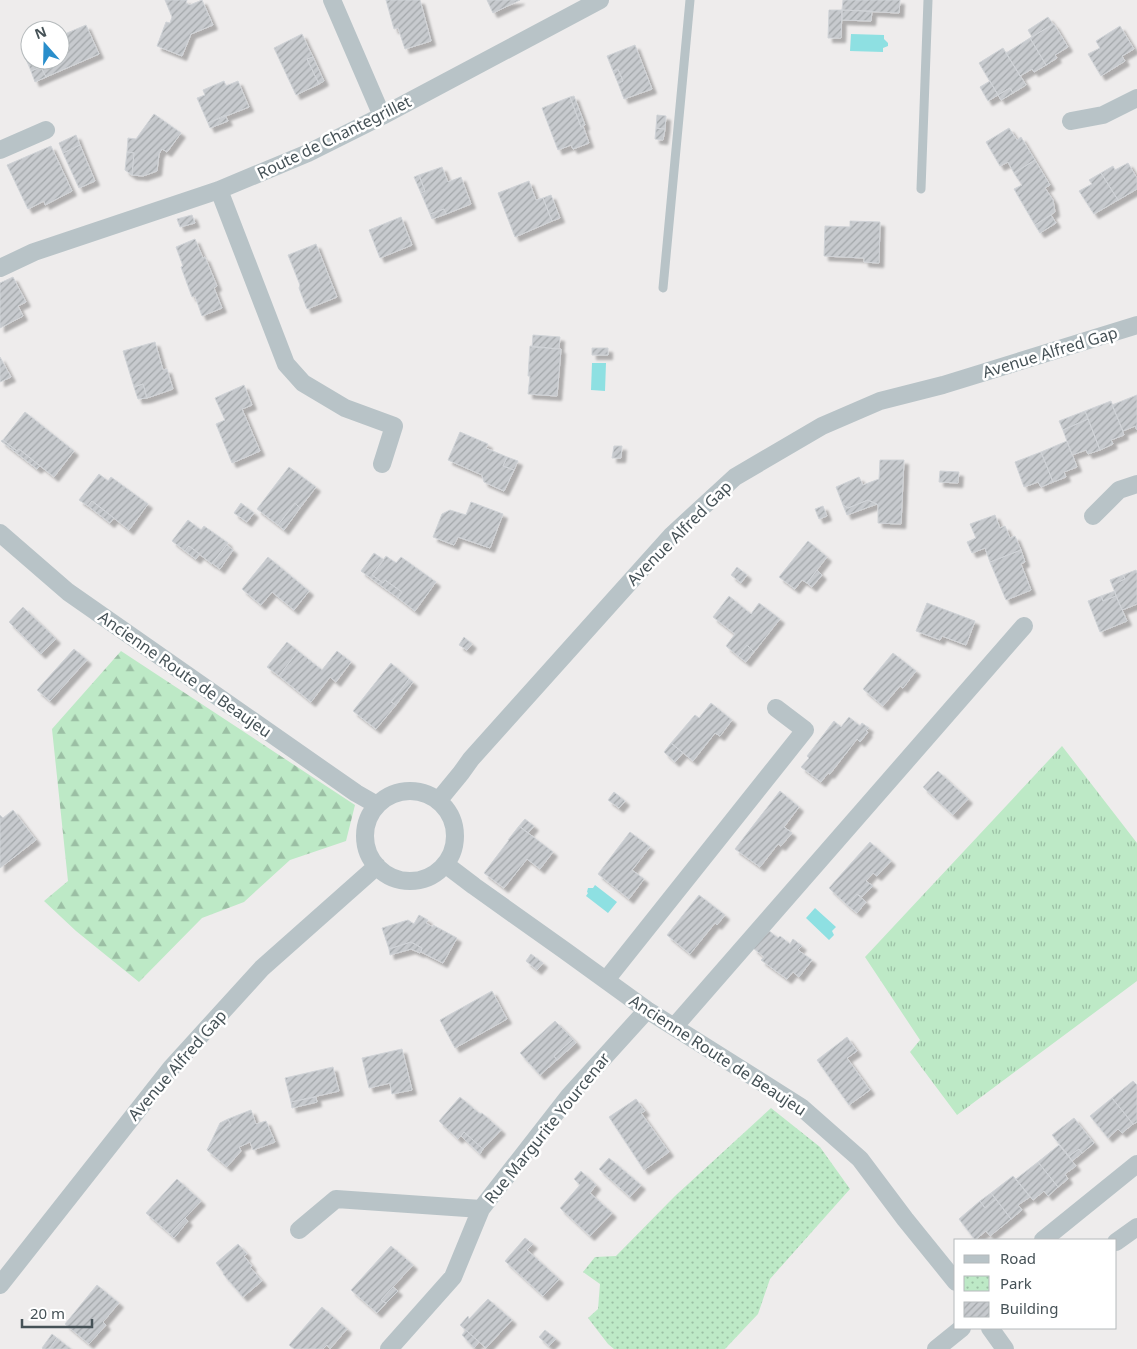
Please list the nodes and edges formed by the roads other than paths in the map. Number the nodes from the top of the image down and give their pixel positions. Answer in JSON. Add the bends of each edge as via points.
{"nodes":[{"id":1,"x":332,"y":0,"type":"edge"},
{"id":2,"x":600,"y":0,"type":"edge"},
{"id":3,"x":690,"y":0,"type":"edge"},
{"id":4,"x":928,"y":0,"type":"edge"},
{"id":5,"x":1137,"y":98,"type":"edge"},
{"id":6,"x":382,"y":116,"type":"junction"},
{"id":7,"x":1071,"y":121,"type":"dead end"},
{"id":8,"x":46,"y":130,"type":"dead end"},
{"id":9,"x":0,"y":150,"type":"edge"},
{"id":10,"x":921,"y":189,"type":"dead end"},
{"id":11,"x":219,"y":190,"type":"junction"},
{"id":12,"x":0,"y":268,"type":"edge"},
{"id":13,"x":663,"y":288,"type":"dead end"},
{"id":14,"x":1137,"y":325,"type":"edge"},
{"id":15,"x":382,"y":464,"type":"dead end"},
{"id":16,"x":1137,"y":484,"type":"edge"},
{"id":17,"x":1093,"y":516,"type":"dead end"},
{"id":18,"x":0,"y":533,"type":"edge"},
{"id":19,"x":1024,"y":626,"type":"dead end"},
{"id":20,"x":776,"y":708,"type":"dead end"},
{"id":21,"x":438,"y":801,"type":"junction"},
{"id":22,"x":377,"y":805,"type":"junction"},
{"id":23,"x":445,"y":864,"type":"junction"},
{"id":24,"x":377,"y":866,"type":"junction"},
{"id":25,"x":606,"y":980,"type":"junction"},
{"id":26,"x":646,"y":1010,"type":"junction"},
{"id":27,"x":674,"y":1027,"type":"junction"},
{"id":28,"x":1137,"y":1164,"type":"edge"},
{"id":29,"x":481,"y":1209,"type":"junction"},
{"id":30,"x":1137,"y":1227,"type":"edge"},
{"id":31,"x":299,"y":1230,"type":"dead end"},
{"id":32,"x":1045,"y":1239,"type":"edge"},
{"id":33,"x":1117,"y":1241,"type":"edge"},
{"id":34,"x":954,"y":1280,"type":"edge"},
{"id":35,"x":0,"y":1285,"type":"edge"},
{"id":36,"x":961,"y":1329,"type":"edge"},
{"id":37,"x":991,"y":1329,"type":"edge"},
{"id":38,"x":389,"y":1349,"type":"edge"},
{"id":39,"x":936,"y":1349,"type":"edge"},
{"id":40,"x":1005,"y":1349,"type":"edge"}],
"edges":[{"from":1,"to":6,"type":"street"},
{"from":2,"to":6,"type":"street","name":"Route de Chantegrillet"},
{"from":3,"to":13,"type":"lane"},
{"from":4,"to":10,"type":"lane"},
{"from":5,"to":7,"type":"street","via":[[1103,115]]},
{"from":6,"to":11,"type":"street","name":"Route de Chantegrillet","via":[[308,153]]},
{"from":8,"to":9,"type":"street"},
{"from":11,"to":12,"type":"street","name":"Route de Chantegrillet","via":[[34,252]]},
{"from":11,"to":15,"type":"street","via":[[286,364],[303,383],[345,408],[394,426]]},
{"from":14,"to":21,"type":"street","name":"Avenue Alfred Gap","via":[[943,385],[880,401],[822,426],[735,477],[672,535],[471,759]]},
{"from":16,"to":17,"type":"street","via":[[1119,490]]},
{"from":18,"to":22,"type":"street","name":"Ancienne Route de Beaujeu","via":[[68,592]]},
{"from":19,"to":27,"type":"street"},
{"from":20,"to":25,"type":"street","via":[[805,730]]},
{"from":21,"to":22,"type":"street","via":[[413,791],[387,797]]},
{"from":21,"to":23,"type":"street","via":[[453,824],[455,838]]},
{"from":22,"to":24,"type":"street","via":[[369,816],[366,829],[369,855]]},
{"from":23,"to":24,"type":"street","via":[[424,879],[411,881],[386,874]]},
{"from":23,"to":25,"type":"street","name":"Ancienne Route de Beaujeu"},
{"from":24,"to":35,"type":"street","name":"Avenue Alfred Gap","via":[[262,968],[170,1068]]},
{"from":25,"to":26,"type":"street","name":"Ancienne Route de Beaujeu"},
{"from":26,"to":27,"type":"street","name":"Ancienne Route de Beaujeu"},
{"from":26,"to":29,"type":"street","name":"Rue Margurite Yourcenar","via":[[569,1096]]},
{"from":27,"to":34,"type":"street","name":"Ancienne Route de Beaujeu","via":[[801,1107],[860,1159]]},
{"from":28,"to":32,"type":"street"},
{"from":29,"to":31,"type":"street","via":[[336,1199]]},
{"from":29,"to":38,"type":"street","name":"Rue Margurite Yourcenar","via":[[453,1277]]},
{"from":30,"to":33,"type":"street"},
{"from":36,"to":39,"type":"street"},
{"from":37,"to":40,"type":"street"}]}
